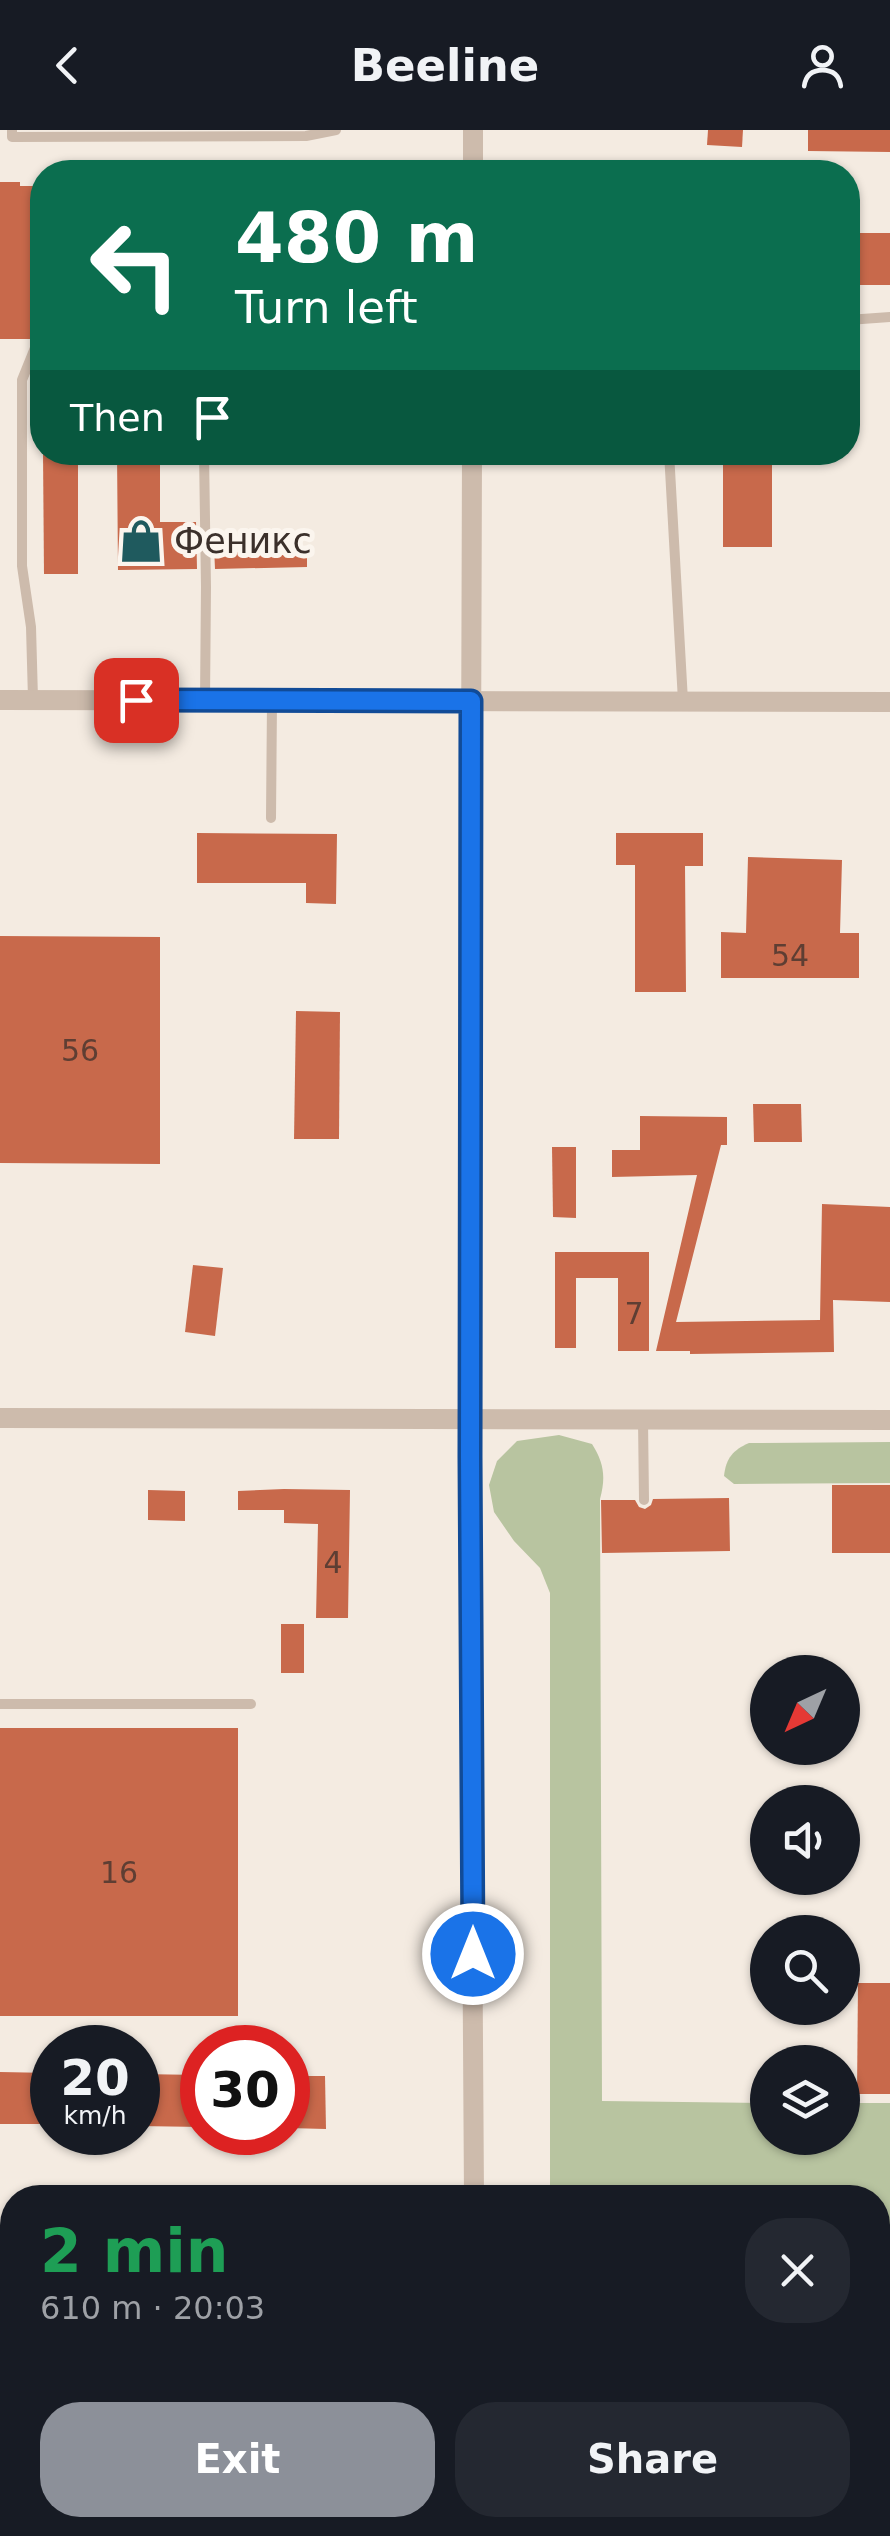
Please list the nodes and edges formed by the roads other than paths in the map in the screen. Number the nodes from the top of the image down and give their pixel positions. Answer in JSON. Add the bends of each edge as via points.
{"nodes":[{"id":1,"x":12,"y":130,"type":"edge"},
{"id":2,"x":336,"y":130,"type":"edge"},
{"id":3,"x":474,"y":130,"type":"edge"},
{"id":4,"x":473,"y":160,"type":"edge"},
{"id":5,"x":890,"y":317,"type":"edge"},
{"id":6,"x":860,"y":319,"type":"edge"},
{"id":7,"x":30,"y":360,"type":"edge"},
{"id":8,"x":204,"y":465,"type":"edge"},
{"id":9,"x":472,"y":465,"type":"edge"},
{"id":10,"x":670,"y":465,"type":"edge"},
{"id":11,"x":0,"y":700,"type":"edge"},
{"id":12,"x":33,"y":700,"type":"junction"},
{"id":13,"x":205,"y":700,"type":"junction"},
{"id":14,"x":272,"y":700,"type":"junction"},
{"id":15,"x":471,"y":701,"type":"junction"},
{"id":16,"x":683,"y":702,"type":"junction"},
{"id":17,"x":890,"y":702,"type":"edge"},
{"id":18,"x":271,"y":818,"type":"dead end"},
{"id":19,"x":0,"y":1418,"type":"edge"},
{"id":20,"x":470,"y":1419,"type":"junction"},
{"id":21,"x":643,"y":1419,"type":"junction"},
{"id":22,"x":890,"y":1420,"type":"edge"},
{"id":23,"x":644,"y":1500,"type":"dead end"},
{"id":24,"x":0,"y":1704,"type":"edge"},
{"id":25,"x":251,"y":1704,"type":"dead end"},
{"id":26,"x":474,"y":2185,"type":"edge"}],
"edges":[{"from":1,"to":2,"type":"lane","via":[[12,137],[306,136]]},
{"from":3,"to":4,"type":"street"},
{"from":5,"to":6,"type":"lane"},
{"from":7,"to":12,"type":"lane","via":[[22,380],[22,566]]},
{"from":8,"to":13,"type":"lane"},
{"from":9,"to":15,"type":"street"},
{"from":10,"to":16,"type":"lane"},
{"from":11,"to":12,"type":"street"},
{"from":12,"to":13,"type":"street"},
{"from":13,"to":14,"type":"street"},
{"from":14,"to":15,"type":"street"},
{"from":14,"to":18,"type":"lane"},
{"from":15,"to":16,"type":"street"},
{"from":15,"to":20,"type":"street"},
{"from":16,"to":17,"type":"street"},
{"from":19,"to":20,"type":"street"},
{"from":20,"to":21,"type":"street"},
{"from":20,"to":26,"type":"street"},
{"from":21,"to":22,"type":"street"},
{"from":21,"to":23,"type":"lane"},
{"from":24,"to":25,"type":"lane"}]}
